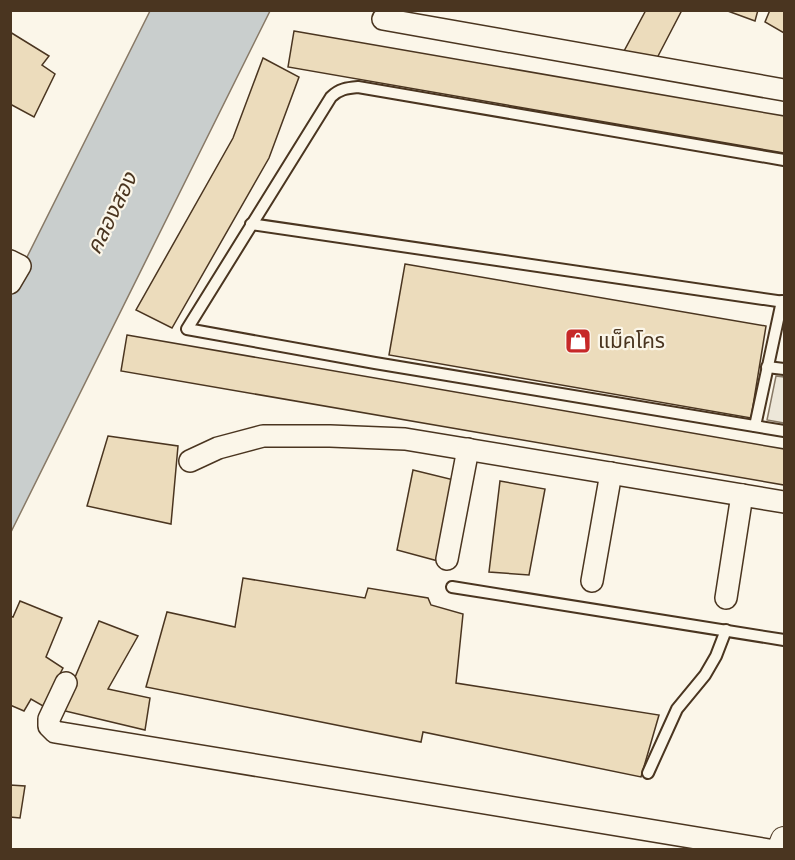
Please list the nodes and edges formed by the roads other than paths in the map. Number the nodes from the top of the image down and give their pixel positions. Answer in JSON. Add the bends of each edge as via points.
{"nodes":[{"id":1,"x":383,"y":19,"type":"dead end"},
{"id":2,"x":784,"y":90,"type":"edge"},
{"id":3,"x":784,"y":160,"type":"edge"},
{"id":4,"x":251,"y":224,"type":"junction"},
{"id":5,"x":10,"y":261,"type":"edge"},
{"id":6,"x":10,"y":283,"type":"edge"},
{"id":7,"x":783,"y":301,"type":"edge"},
{"id":8,"x":767,"y":367,"type":"junction"},
{"id":9,"x":784,"y":369,"type":"edge"},
{"id":10,"x":755,"y":426,"type":"junction"},
{"id":11,"x":784,"y":431,"type":"edge"},
{"id":12,"x":468,"y":449,"type":"junction"},
{"id":13,"x":190,"y":461,"type":"dead end"},
{"id":14,"x":611,"y":473,"type":"junction"},
{"id":15,"x":742,"y":495,"type":"junction"},
{"id":16,"x":784,"y":502,"type":"edge"},
{"id":17,"x":447,"y":559,"type":"dead end"},
{"id":18,"x":592,"y":581,"type":"dead end"},
{"id":19,"x":452,"y":587,"type":"dead end"},
{"id":20,"x":726,"y":598,"type":"dead end"},
{"id":21,"x":726,"y":630,"type":"junction"},
{"id":22,"x":784,"y":640,"type":"edge"},
{"id":23,"x":66,"y":683,"type":"dead end"},
{"id":24,"x":648,"y":773,"type":"dead end"},
{"id":25,"x":784,"y":840,"type":"edge"},
{"id":26,"x":770,"y":849,"type":"edge"},
{"id":27,"x":780,"y":849,"type":"edge"}],
"edges":[{"from":1,"to":2,"type":"street"},
{"from":3,"to":4,"type":"lane","via":[[358,87],[345,88],[331,97]]},
{"from":4,"to":7,"type":"lane"},
{"from":4,"to":10,"type":"lane","via":[[187,328]]},
{"from":5,"to":6,"type":"street","via":[[20,266]]},
{"from":7,"to":8,"type":"lane"},
{"from":8,"to":9,"type":"lane"},
{"from":8,"to":10,"type":"lane"},
{"from":10,"to":11,"type":"lane"},
{"from":12,"to":13,"type":"street","via":[[405,439],[262,436],[218,448]]},
{"from":12,"to":14,"type":"street"},
{"from":12,"to":17,"type":"street"},
{"from":14,"to":15,"type":"street"},
{"from":14,"to":18,"type":"street"},
{"from":15,"to":16,"type":"street"},
{"from":15,"to":20,"type":"street"},
{"from":19,"to":21,"type":"lane"},
{"from":21,"to":22,"type":"lane"},
{"from":21,"to":24,"type":"lane","via":[[705,675],[678,709]]},
{"from":23,"to":26,"type":"street","via":[[49,720],[55,732]]},
{"from":25,"to":27,"type":"street"}]}
